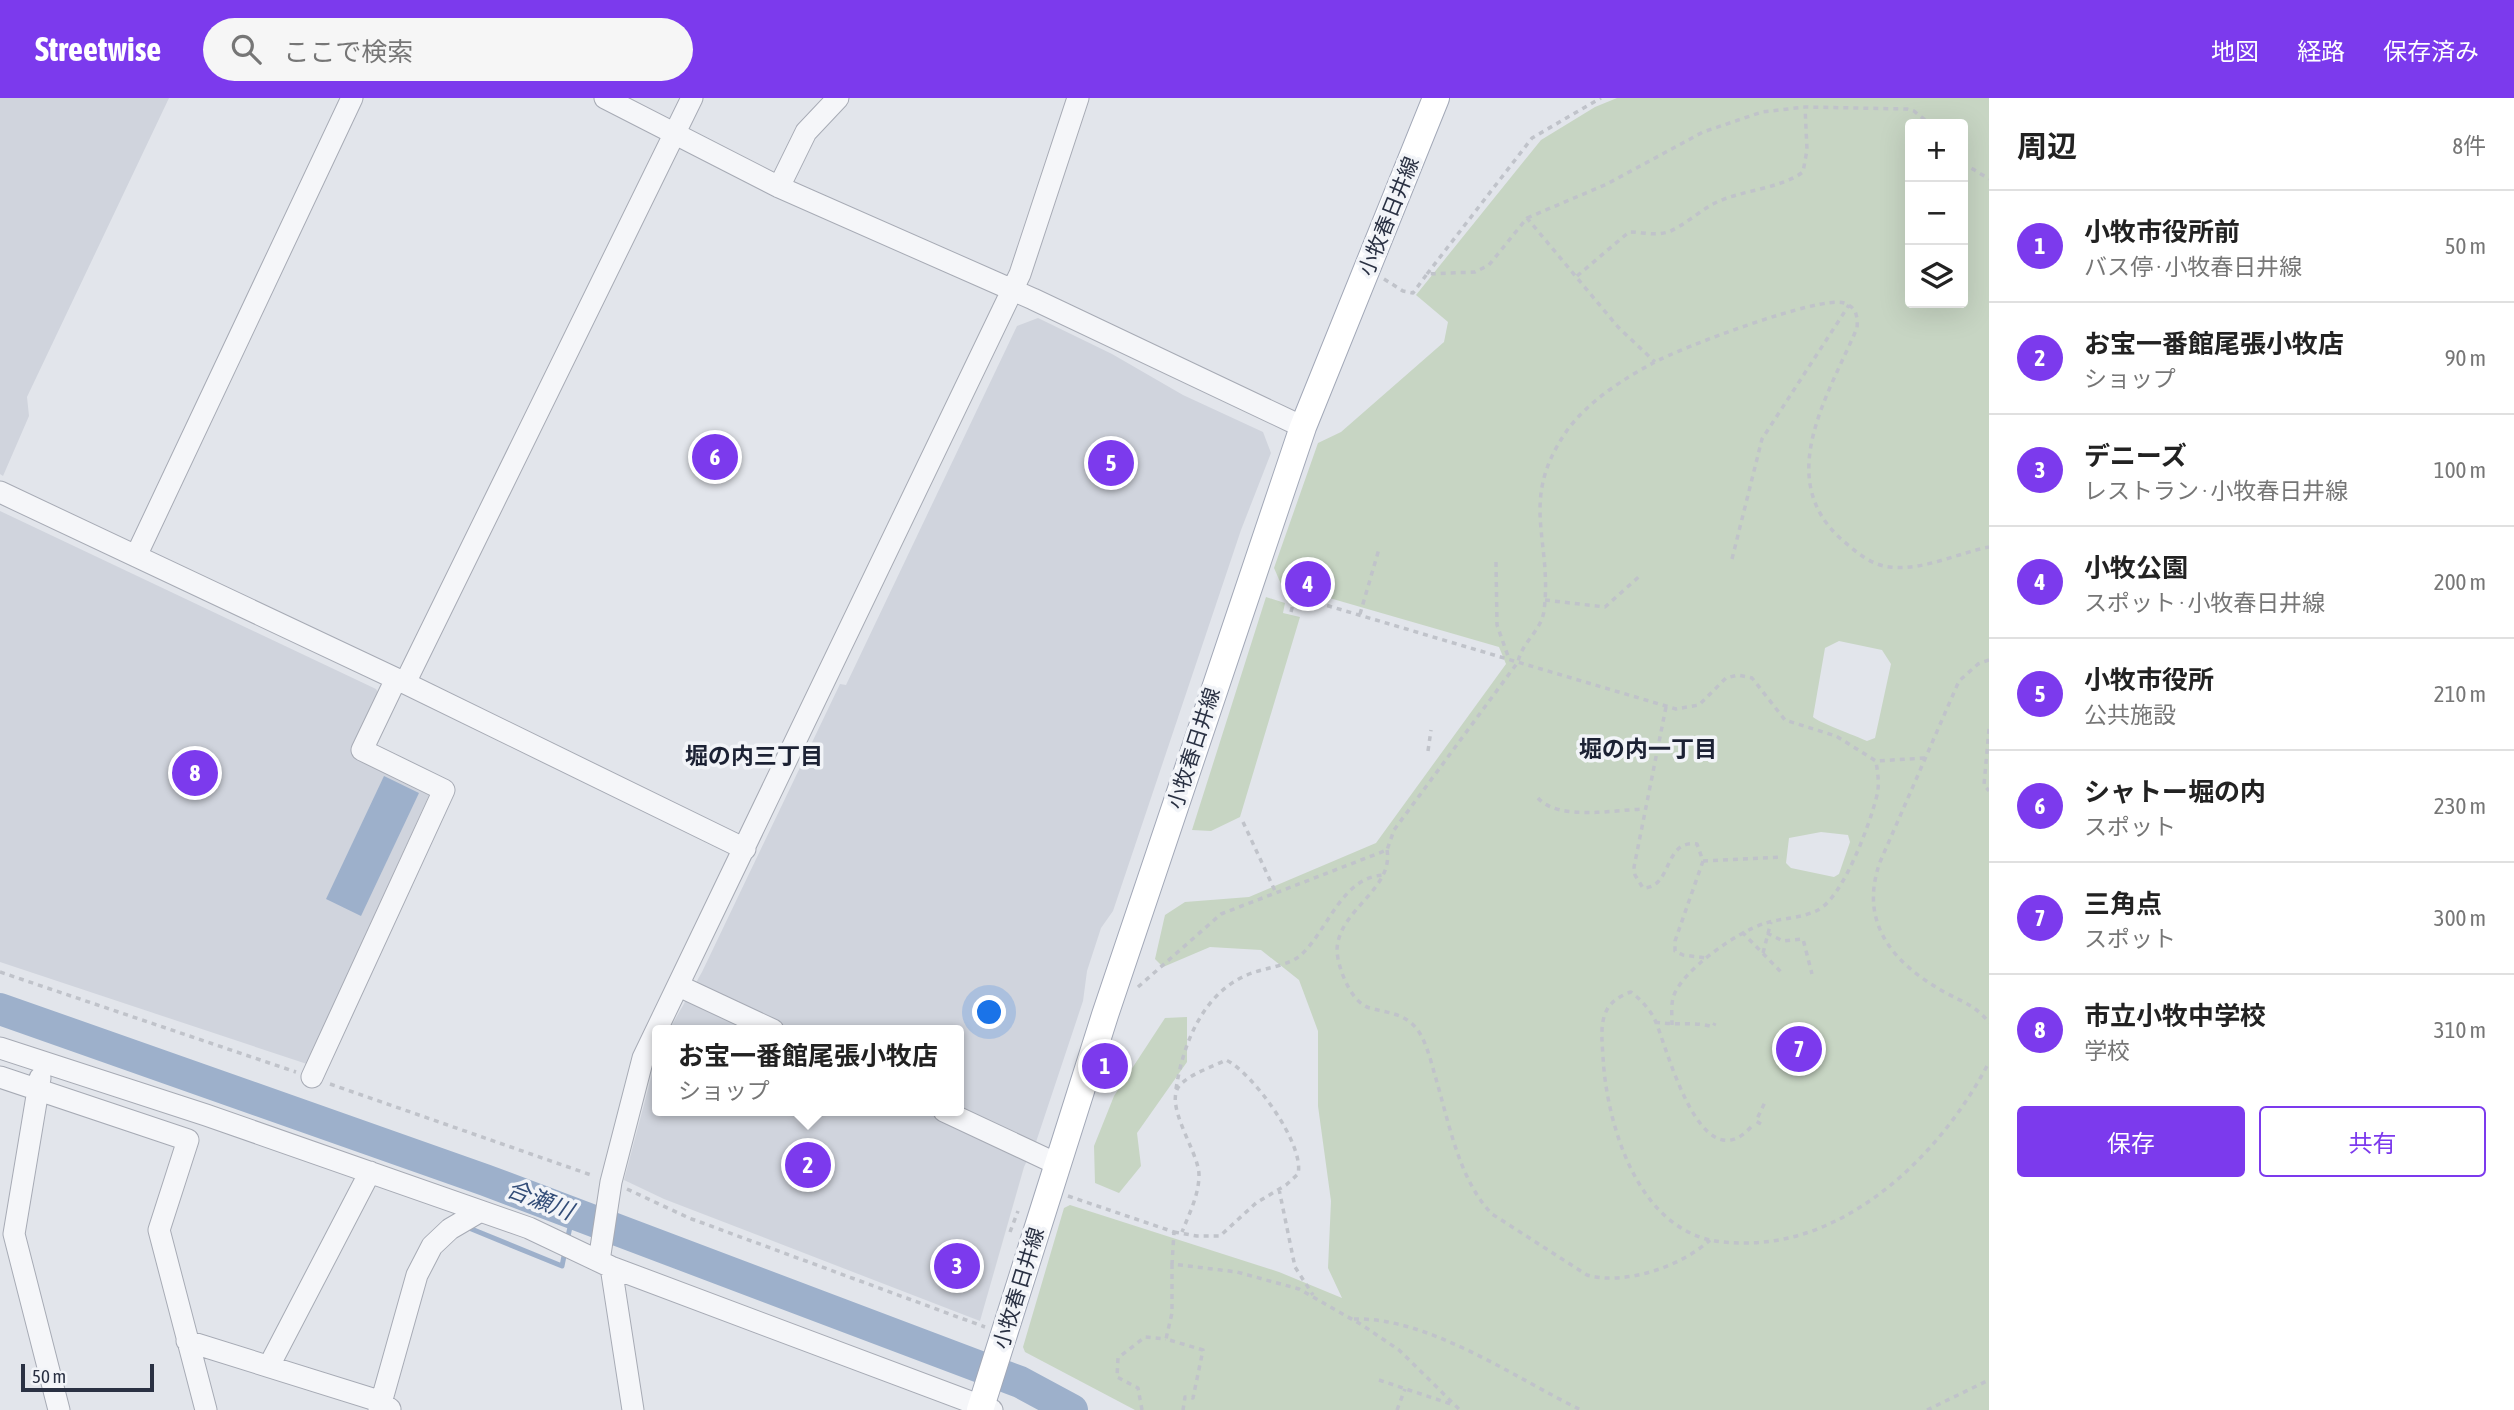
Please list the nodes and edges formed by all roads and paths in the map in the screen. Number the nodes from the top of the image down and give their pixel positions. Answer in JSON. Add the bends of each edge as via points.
{"nodes":[{"id":1,"x":352,"y":98,"type":"edge"},
{"id":2,"x":605,"y":98,"type":"edge"},
{"id":3,"x":692,"y":98,"type":"edge"},
{"id":4,"x":838,"y":98,"type":"edge"},
{"id":5,"x":1078,"y":98,"type":"edge"},
{"id":6,"x":1436,"y":98,"type":"edge"},
{"id":7,"x":1601,"y":98,"type":"edge"},
{"id":8,"x":1805,"y":107,"type":"junction"},
{"id":9,"x":1924,"y":119,"type":"edge"},
{"id":10,"x":676,"y":134,"type":"junction"},
{"id":11,"x":1968,"y":166,"type":"edge"},
{"id":12,"x":1989,"y":179,"type":"edge"},
{"id":13,"x":779,"y":187,"type":"junction"},
{"id":14,"x":1527,"y":218,"type":"junction"},
{"id":15,"x":1427,"y":274,"type":"junction"},
{"id":16,"x":1577,"y":276,"type":"junction"},
{"id":17,"x":1382,"y":277,"type":"dead end"},
{"id":18,"x":1012,"y":290,"type":"junction"},
{"id":19,"x":1849,"y":305,"type":"junction"},
{"id":20,"x":1655,"y":362,"type":"junction"},
{"id":21,"x":1303,"y":427,"type":"junction"},
{"id":22,"x":0,"y":492,"type":"edge"},
{"id":23,"x":1989,"y":547,"type":"edge"},
{"id":24,"x":1379,"y":549,"type":"dead end"},
{"id":25,"x":136,"y":556,"type":"junction"},
{"id":26,"x":1732,"y":559,"type":"dead end"},
{"id":27,"x":1496,"y":562,"type":"dead end"},
{"id":28,"x":1642,"y":574,"type":"dead end"},
{"id":29,"x":1545,"y":600,"type":"junction"},
{"id":30,"x":1291,"y":611,"type":"dead end"},
{"id":31,"x":1360,"y":615,"type":"junction"},
{"id":32,"x":1510,"y":659,"type":"junction"},
{"id":33,"x":1989,"y":660,"type":"edge"},
{"id":34,"x":1518,"y":662,"type":"junction"},
{"id":35,"x":401,"y":681,"type":"junction"},
{"id":36,"x":1666,"y":707,"type":"junction"},
{"id":37,"x":1989,"y":729,"type":"edge"},
{"id":38,"x":1431,"y":730,"type":"dead end"},
{"id":39,"x":1428,"y":751,"type":"dead end"},
{"id":40,"x":1925,"y":758,"type":"junction"},
{"id":41,"x":1876,"y":761,"type":"junction"},
{"id":42,"x":1989,"y":791,"type":"edge"},
{"id":43,"x":1538,"y":798,"type":"dead end"},
{"id":44,"x":1643,"y":808,"type":"junction"},
{"id":45,"x":1243,"y":821,"type":"dead end"},
{"id":46,"x":745,"y":849,"type":"junction"},
{"id":47,"x":1387,"y":850,"type":"junction"},
{"id":48,"x":1783,"y":857,"type":"dead end"},
{"id":49,"x":1703,"y":861,"type":"junction"},
{"id":50,"x":1384,"y":875,"type":"junction"},
{"id":51,"x":1276,"y":893,"type":"junction"},
{"id":52,"x":1771,"y":922,"type":"junction"},
{"id":53,"x":1742,"y":932,"type":"junction"},
{"id":54,"x":1767,"y":933,"type":"junction"},
{"id":55,"x":1763,"y":953,"type":"junction"},
{"id":56,"x":1707,"y":958,"type":"junction"},
{"id":57,"x":0,"y":972,"type":"edge"},
{"id":58,"x":1781,"y":972,"type":"dead end"},
{"id":59,"x":1812,"y":974,"type":"dead end"},
{"id":60,"x":679,"y":986,"type":"junction"},
{"id":61,"x":1133,"y":990,"type":"dead end"},
{"id":62,"x":1655,"y":1021,"type":"junction"},
{"id":63,"x":1715,"y":1023,"type":"dead end"},
{"id":64,"x":1989,"y":1023,"type":"edge"},
{"id":65,"x":660,"y":1025,"type":"edge"},
{"id":66,"x":762,"y":1025,"type":"edge"},
{"id":67,"x":1672,"y":1025,"type":"junction"},
{"id":68,"x":652,"y":1040,"type":"edge"},
{"id":69,"x":0,"y":1048,"type":"edge"},
{"id":70,"x":0,"y":1060,"type":"edge"},
{"id":71,"x":1989,"y":1062,"type":"edge"},
{"id":72,"x":0,"y":1077,"type":"edge"},
{"id":73,"x":312,"y":1077,"type":"junction"},
{"id":74,"x":36,"y":1090,"type":"junction"},
{"id":75,"x":1176,"y":1090,"type":"junction"},
{"id":76,"x":1765,"y":1102,"type":"dead end"},
{"id":77,"x":955,"y":1116,"type":"edge"},
{"id":78,"x":1761,"y":1124,"type":"dead end"},
{"id":79,"x":1751,"y":1127,"type":"dead end"},
{"id":80,"x":1056,"y":1164,"type":"junction"},
{"id":81,"x":370,"y":1172,"type":"junction"},
{"id":82,"x":611,"y":1182,"type":"junction"},
{"id":83,"x":1049,"y":1189,"type":"junction"},
{"id":84,"x":1279,"y":1189,"type":"junction"},
{"id":85,"x":1018,"y":1211,"type":"dead end"},
{"id":86,"x":479,"y":1212,"type":"junction"},
{"id":87,"x":1174,"y":1232,"type":"junction"},
{"id":88,"x":1182,"y":1232,"type":"junction"},
{"id":89,"x":1010,"y":1233,"type":"dead end"},
{"id":90,"x":7,"y":1236,"type":"edge"},
{"id":91,"x":1710,"y":1240,"type":"junction"},
{"id":92,"x":603,"y":1261,"type":"junction"},
{"id":93,"x":1172,"y":1264,"type":"junction"},
{"id":94,"x":1315,"y":1298,"type":"junction"},
{"id":95,"x":1352,"y":1319,"type":"junction"},
{"id":96,"x":1166,"y":1339,"type":"junction"},
{"id":97,"x":1002,"y":1340,"type":"junction"},
{"id":98,"x":187,"y":1341,"type":"junction"},
{"id":99,"x":270,"y":1364,"type":"junction"},
{"id":100,"x":1379,"y":1380,"type":"dead end"},
{"id":101,"x":1989,"y":1380,"type":"edge"},
{"id":102,"x":1405,"y":1388,"type":"junction"},
{"id":103,"x":985,"y":1404,"type":"edge"},
{"id":104,"x":1454,"y":1404,"type":"junction"},
{"id":105,"x":383,"y":1407,"type":"edge"},
{"id":106,"x":59,"y":1410,"type":"edge"},
{"id":107,"x":206,"y":1410,"type":"edge"},
{"id":108,"x":633,"y":1410,"type":"edge"},
{"id":109,"x":1142,"y":1410,"type":"edge"},
{"id":110,"x":1183,"y":1410,"type":"edge"},
{"id":111,"x":1397,"y":1410,"type":"edge"},
{"id":112,"x":1460,"y":1410,"type":"edge"},
{"id":113,"x":1581,"y":1410,"type":"edge"},
{"id":114,"x":1927,"y":1410,"type":"edge"}],
"edges":[{"from":1,"to":25,"type":"street"},
{"from":2,"to":10,"type":"street"},
{"from":3,"to":10,"type":"street"},
{"from":4,"to":13,"type":"street","via":[[806,132]]},
{"from":5,"to":18,"type":"street"},
{"from":6,"to":21,"type":"main road","name":"小牧春日井線"},
{"from":7,"to":15,"type":"path","via":[[1532,138]]},
{"from":8,"to":9,"type":"path","via":[[1907,109]]},
{"from":8,"to":14,"type":"path","via":[[1762,112],[1703,132],[1608,184]]},
{"from":8,"to":16,"type":"path","via":[[1803,172],[1714,203],[1672,230],[1629,232]]},
{"from":10,"to":13,"type":"street"},
{"from":10,"to":35,"type":"street"},
{"from":11,"to":12,"type":"path"},
{"from":13,"to":18,"type":"street"},
{"from":14,"to":15,"type":"path","via":[[1489,265],[1468,273]]},
{"from":14,"to":16,"type":"path"},
{"from":15,"to":17,"type":"path","via":[[1413,293]]},
{"from":16,"to":20,"type":"path","via":[[1618,327]]},
{"from":18,"to":21,"type":"street"},
{"from":18,"to":46,"type":"street"},
{"from":19,"to":20,"type":"path","via":[[1827,302],[1804,308]]},
{"from":19,"to":23,"type":"path","via":[[1858,317],[1857,328],[1809,452],[1814,505],[1829,528],[1850,547],[1871,562],[1889,567],[1905,568]]},
{"from":19,"to":26,"type":"path","via":[[1762,439]]},
{"from":20,"to":29,"type":"path","via":[[1593,404],[1567,429],[1556,448],[1539,490]]},
{"from":21,"to":80,"type":"main road","name":"小牧春日井線"},
{"from":22,"to":25,"type":"street"},
{"from":24,"to":31,"type":"path"},
{"from":25,"to":35,"type":"street"},
{"from":27,"to":32,"type":"path","via":[[1497,625]]},
{"from":28,"to":29,"type":"path","via":[[1605,607]]},
{"from":29,"to":34,"type":"path","via":[[1543,615]]},
{"from":30,"to":31,"type":"path","via":[[1295,596]]},
{"from":31,"to":32,"type":"path"},
{"from":32,"to":34,"type":"path"},
{"from":33,"to":40,"type":"path","via":[[1959,681]]},
{"from":34,"to":36,"type":"path"},
{"from":34,"to":47,"type":"path","via":[[1394,830]]},
{"from":35,"to":46,"type":"street"},
{"from":35,"to":73,"type":"street","via":[[362,750],[443,790]]},
{"from":36,"to":41,"type":"path","via":[[1699,705],[1726,678],[1752,678],[1785,720],[1836,736]]},
{"from":36,"to":44,"type":"path"},
{"from":37,"to":42,"type":"path","via":[[1984,785]]},
{"from":38,"to":39,"type":"path"},
{"from":40,"to":41,"type":"path"},
{"from":40,"to":64,"type":"path","via":[[1875,877],[1879,930],[1890,951],[1907,967],[1976,1008]]},
{"from":41,"to":52,"type":"path","via":[[1877,798],[1833,899],[1817,911]]},
{"from":43,"to":44,"type":"path","via":[[1545,807],[1559,812]]},
{"from":44,"to":49,"type":"path","via":[[1634,867],[1643,888],[1659,883],[1681,845],[1697,844]]},
{"from":45,"to":51,"type":"path"},
{"from":46,"to":60,"type":"street"},
{"from":47,"to":50,"type":"path","via":[[1389,864]]},
{"from":47,"to":51,"type":"path"},
{"from":48,"to":49,"type":"path"},
{"from":49,"to":56,"type":"path","via":[[1675,951]]},
{"from":50,"to":75,"type":"path","via":[[1369,875],[1355,884],[1299,957],[1234,979],[1223,988],[1190,1034]]},
{"from":50,"to":91,"type":"path","via":[[1341,933],[1337,950],[1341,970],[1349,988],[1367,1008],[1394,1013],[1419,1031],[1458,1154],[1482,1204],[1587,1275],[1601,1279],[1678,1261]]},
{"from":51,"to":61,"type":"path","via":[[1221,914]]},
{"from":52,"to":53,"type":"path"},
{"from":52,"to":54,"type":"path"},
{"from":53,"to":55,"type":"path"},
{"from":53,"to":56,"type":"path"},
{"from":54,"to":55,"type":"path"},
{"from":54,"to":59,"type":"path","via":[[1783,941],[1803,939]]},
{"from":55,"to":58,"type":"path"},
{"from":56,"to":67,"type":"path","via":[[1673,997]]},
{"from":57,"to":73,"type":"path"},
{"from":60,"to":65,"type":"street"},
{"from":60,"to":66,"type":"street"},
{"from":62,"to":67,"type":"path"},
{"from":62,"to":79,"type":"path","via":[[1668,1062],[1702,1126],[1726,1139],[1739,1137]]},
{"from":62,"to":91,"type":"path","via":[[1645,1003],[1631,992],[1615,998],[1606,1010],[1601,1032],[1612,1120],[1638,1181],[1661,1211],[1680,1228]]},
{"from":63,"to":67,"type":"path","via":[[1713,1027]]},
{"from":68,"to":82,"type":"street","via":[[643,1058]]},
{"from":69,"to":81,"type":"street"},
{"from":70,"to":74,"type":"street","via":[[41,1074]]},
{"from":71,"to":91,"type":"path","via":[[1943,1134],[1895,1181],[1861,1205],[1801,1235],[1765,1242]]},
{"from":72,"to":74,"type":"street"},
{"from":73,"to":82,"type":"path"},
{"from":74,"to":90,"type":"street"},
{"from":74,"to":98,"type":"street","via":[[188,1140],[159,1230]]},
{"from":75,"to":84,"type":"path","via":[[1226,1060],[1238,1065],[1285,1126],[1298,1153],[1298,1174]]},
{"from":75,"to":88,"type":"path","via":[[1176,1110],[1199,1176]]},
{"from":76,"to":78,"type":"path","via":[[1756,1121]]},
{"from":77,"to":80,"type":"street"},
{"from":80,"to":83,"type":"main road","name":"小牧春日井線"},
{"from":81,"to":86,"type":"street"},
{"from":81,"to":99,"type":"street"},
{"from":82,"to":92,"type":"street"},
{"from":82,"to":97,"type":"path","via":[[689,1218]]},
{"from":83,"to":87,"type":"path"},
{"from":83,"to":97,"type":"main road","name":"小牧春日井線"},
{"from":84,"to":88,"type":"path","via":[[1220,1236]]},
{"from":84,"to":94,"type":"path","via":[[1295,1268]]},
{"from":85,"to":89,"type":"path"},
{"from":86,"to":92,"type":"street"},
{"from":86,"to":105,"type":"street","via":[[432,1246],[417,1275]]},
{"from":87,"to":88,"type":"path"},
{"from":87,"to":93,"type":"path"},
{"from":90,"to":106,"type":"street"},
{"from":92,"to":103,"type":"street"},
{"from":92,"to":108,"type":"street"},
{"from":93,"to":94,"type":"path","via":[[1237,1272]]},
{"from":93,"to":96,"type":"path","via":[[1172,1312]]},
{"from":94,"to":95,"type":"path"},
{"from":95,"to":104,"type":"path","via":[[1399,1350]]},
{"from":95,"to":113,"type":"path","via":[[1371,1318],[1462,1346]]},
{"from":96,"to":109,"type":"path","via":[[1145,1337],[1118,1358],[1117,1377],[1138,1388]]},
{"from":96,"to":110,"type":"path","via":[[1203,1350],[1193,1398],[1185,1397]]},
{"from":97,"to":103,"type":"main road","name":"小牧春日井線"},
{"from":98,"to":99,"type":"street"},
{"from":98,"to":107,"type":"street"},
{"from":99,"to":105,"type":"street"},
{"from":100,"to":102,"type":"path"},
{"from":101,"to":114,"type":"path"},
{"from":102,"to":104,"type":"path"},
{"from":102,"to":111,"type":"path"},
{"from":104,"to":112,"type":"path"}]}
